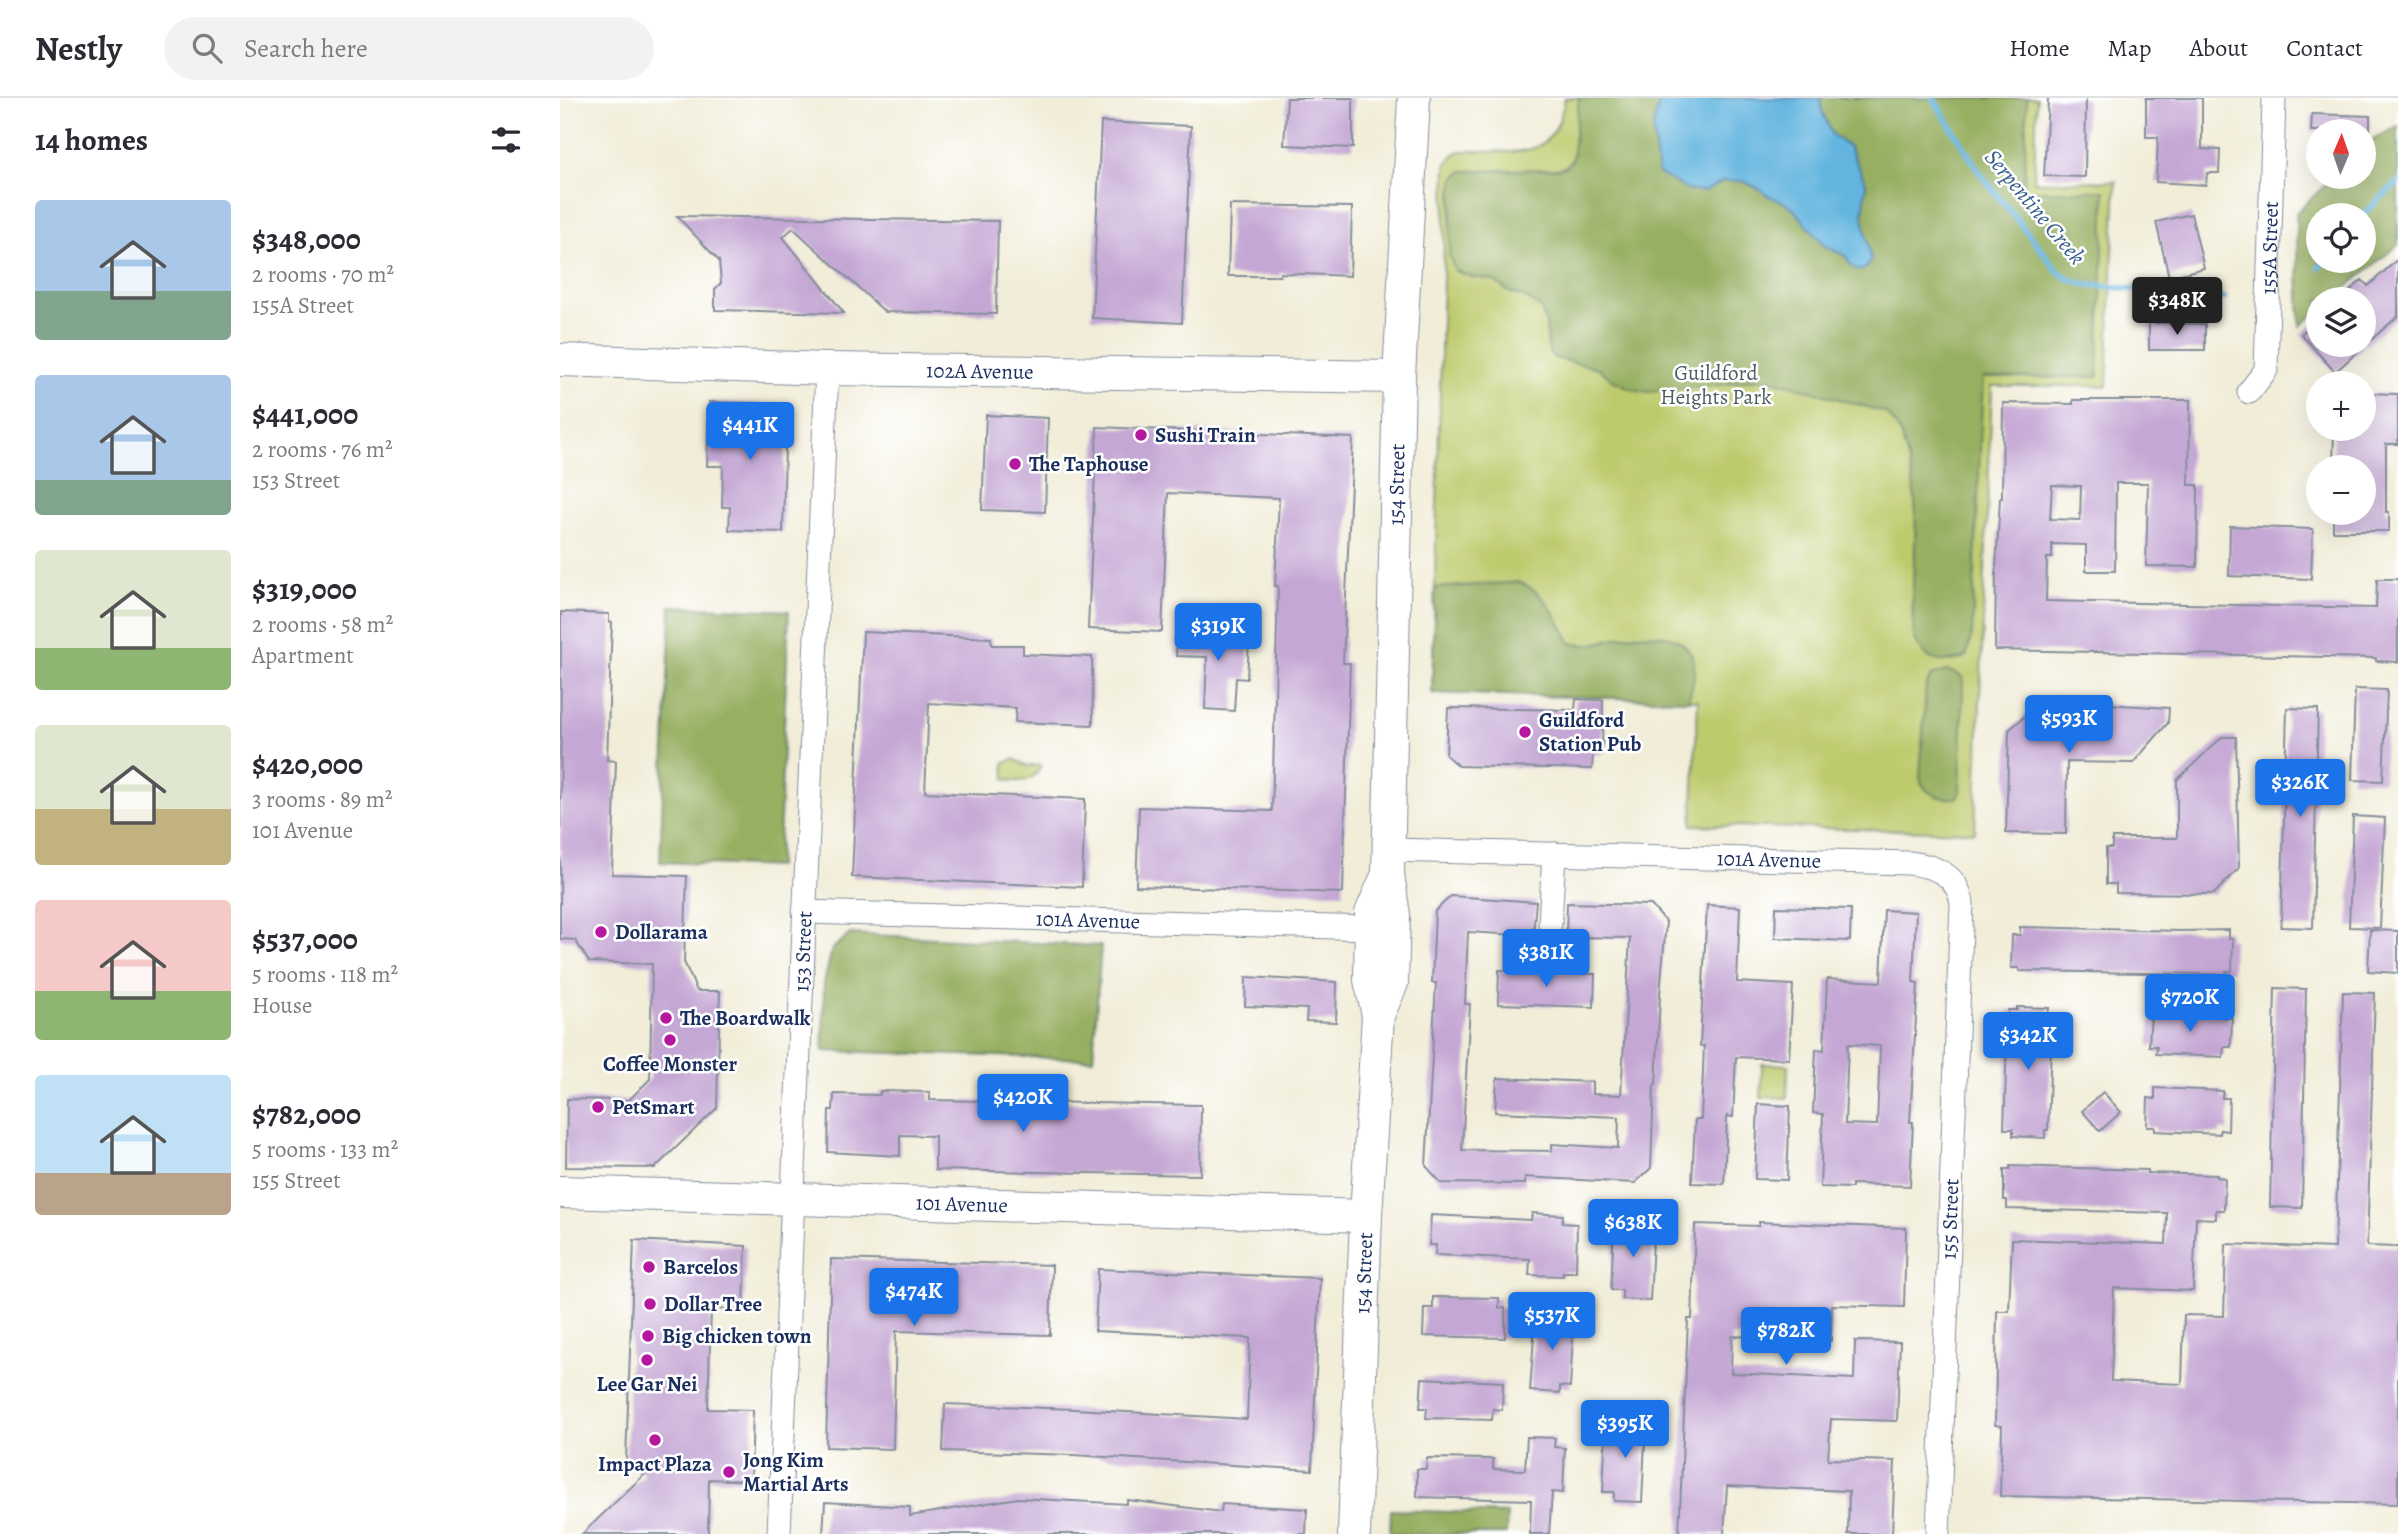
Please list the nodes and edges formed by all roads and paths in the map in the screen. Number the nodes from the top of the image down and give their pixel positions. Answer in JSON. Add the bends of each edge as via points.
{"nodes":[{"id":1,"x":1413,"y":98,"type":"edge"},
{"id":2,"x":2274,"y":98,"type":"edge"},
{"id":3,"x":560,"y":360,"type":"edge"},
{"id":4,"x":827,"y":369,"type":"junction"},
{"id":5,"x":1399,"y":377,"type":"junction"},
{"id":6,"x":2249,"y":392,"type":"dead end"},
{"id":7,"x":1554,"y":853,"type":"junction"},
{"id":8,"x":1388,"y":862,"type":"junction"},
{"id":9,"x":1962,"y":904,"type":"joint"},
{"id":10,"x":804,"y":912,"type":"junction"},
{"id":11,"x":1550,"y":924,"type":"dead end"},
{"id":12,"x":1371,"y":928,"type":"junction"},
{"id":13,"x":1378,"y":1015,"type":"junction"},
{"id":14,"x":560,"y":1192,"type":"edge"},
{"id":15,"x":792,"y":1198,"type":"junction"},
{"id":16,"x":1366,"y":1216,"type":"junction"},
{"id":17,"x":779,"y":1534,"type":"edge"},
{"id":18,"x":1353,"y":1534,"type":"edge"},
{"id":19,"x":1938,"y":1534,"type":"edge"}],
"edges":[{"from":1,"to":5,"type":"street","name":"154 Street"},
{"from":2,"to":6,"type":"street","name":"155A Street","via":[[2266,370]]},
{"from":3,"to":4,"type":"street","name":"102A Avenue"},
{"from":4,"to":5,"type":"street","name":"102A Avenue"},
{"from":4,"to":10,"type":"street","name":"153 Street"},
{"from":5,"to":8,"type":"street","name":"154 Street"},
{"from":7,"to":8,"type":"street","name":"101A Avenue"},
{"from":7,"to":9,"type":"street","name":"101A Avenue","via":[[1909,863],[1944,872],[1956,886]]},
{"from":7,"to":11,"type":"street"},
{"from":8,"to":12,"type":"street","name":"154 Street","via":[[1371,912]]},
{"from":8,"to":13,"type":"street","name":"154 Street","via":[[1394,915],[1392,983]]},
{"from":9,"to":19,"type":"street","name":"155 Street"},
{"from":10,"to":12,"type":"street","name":"101A Avenue"},
{"from":10,"to":15,"type":"street","name":"153 Street"},
{"from":12,"to":13,"type":"street","name":"154 Street","via":[[1370,980]]},
{"from":13,"to":16,"type":"street","name":"154 Street"},
{"from":14,"to":15,"type":"street","name":"101 Avenue"},
{"from":15,"to":16,"type":"street","name":"101 Avenue"},
{"from":15,"to":17,"type":"street","name":"153 Street"},
{"from":16,"to":18,"type":"street","name":"154 Street"}]}
